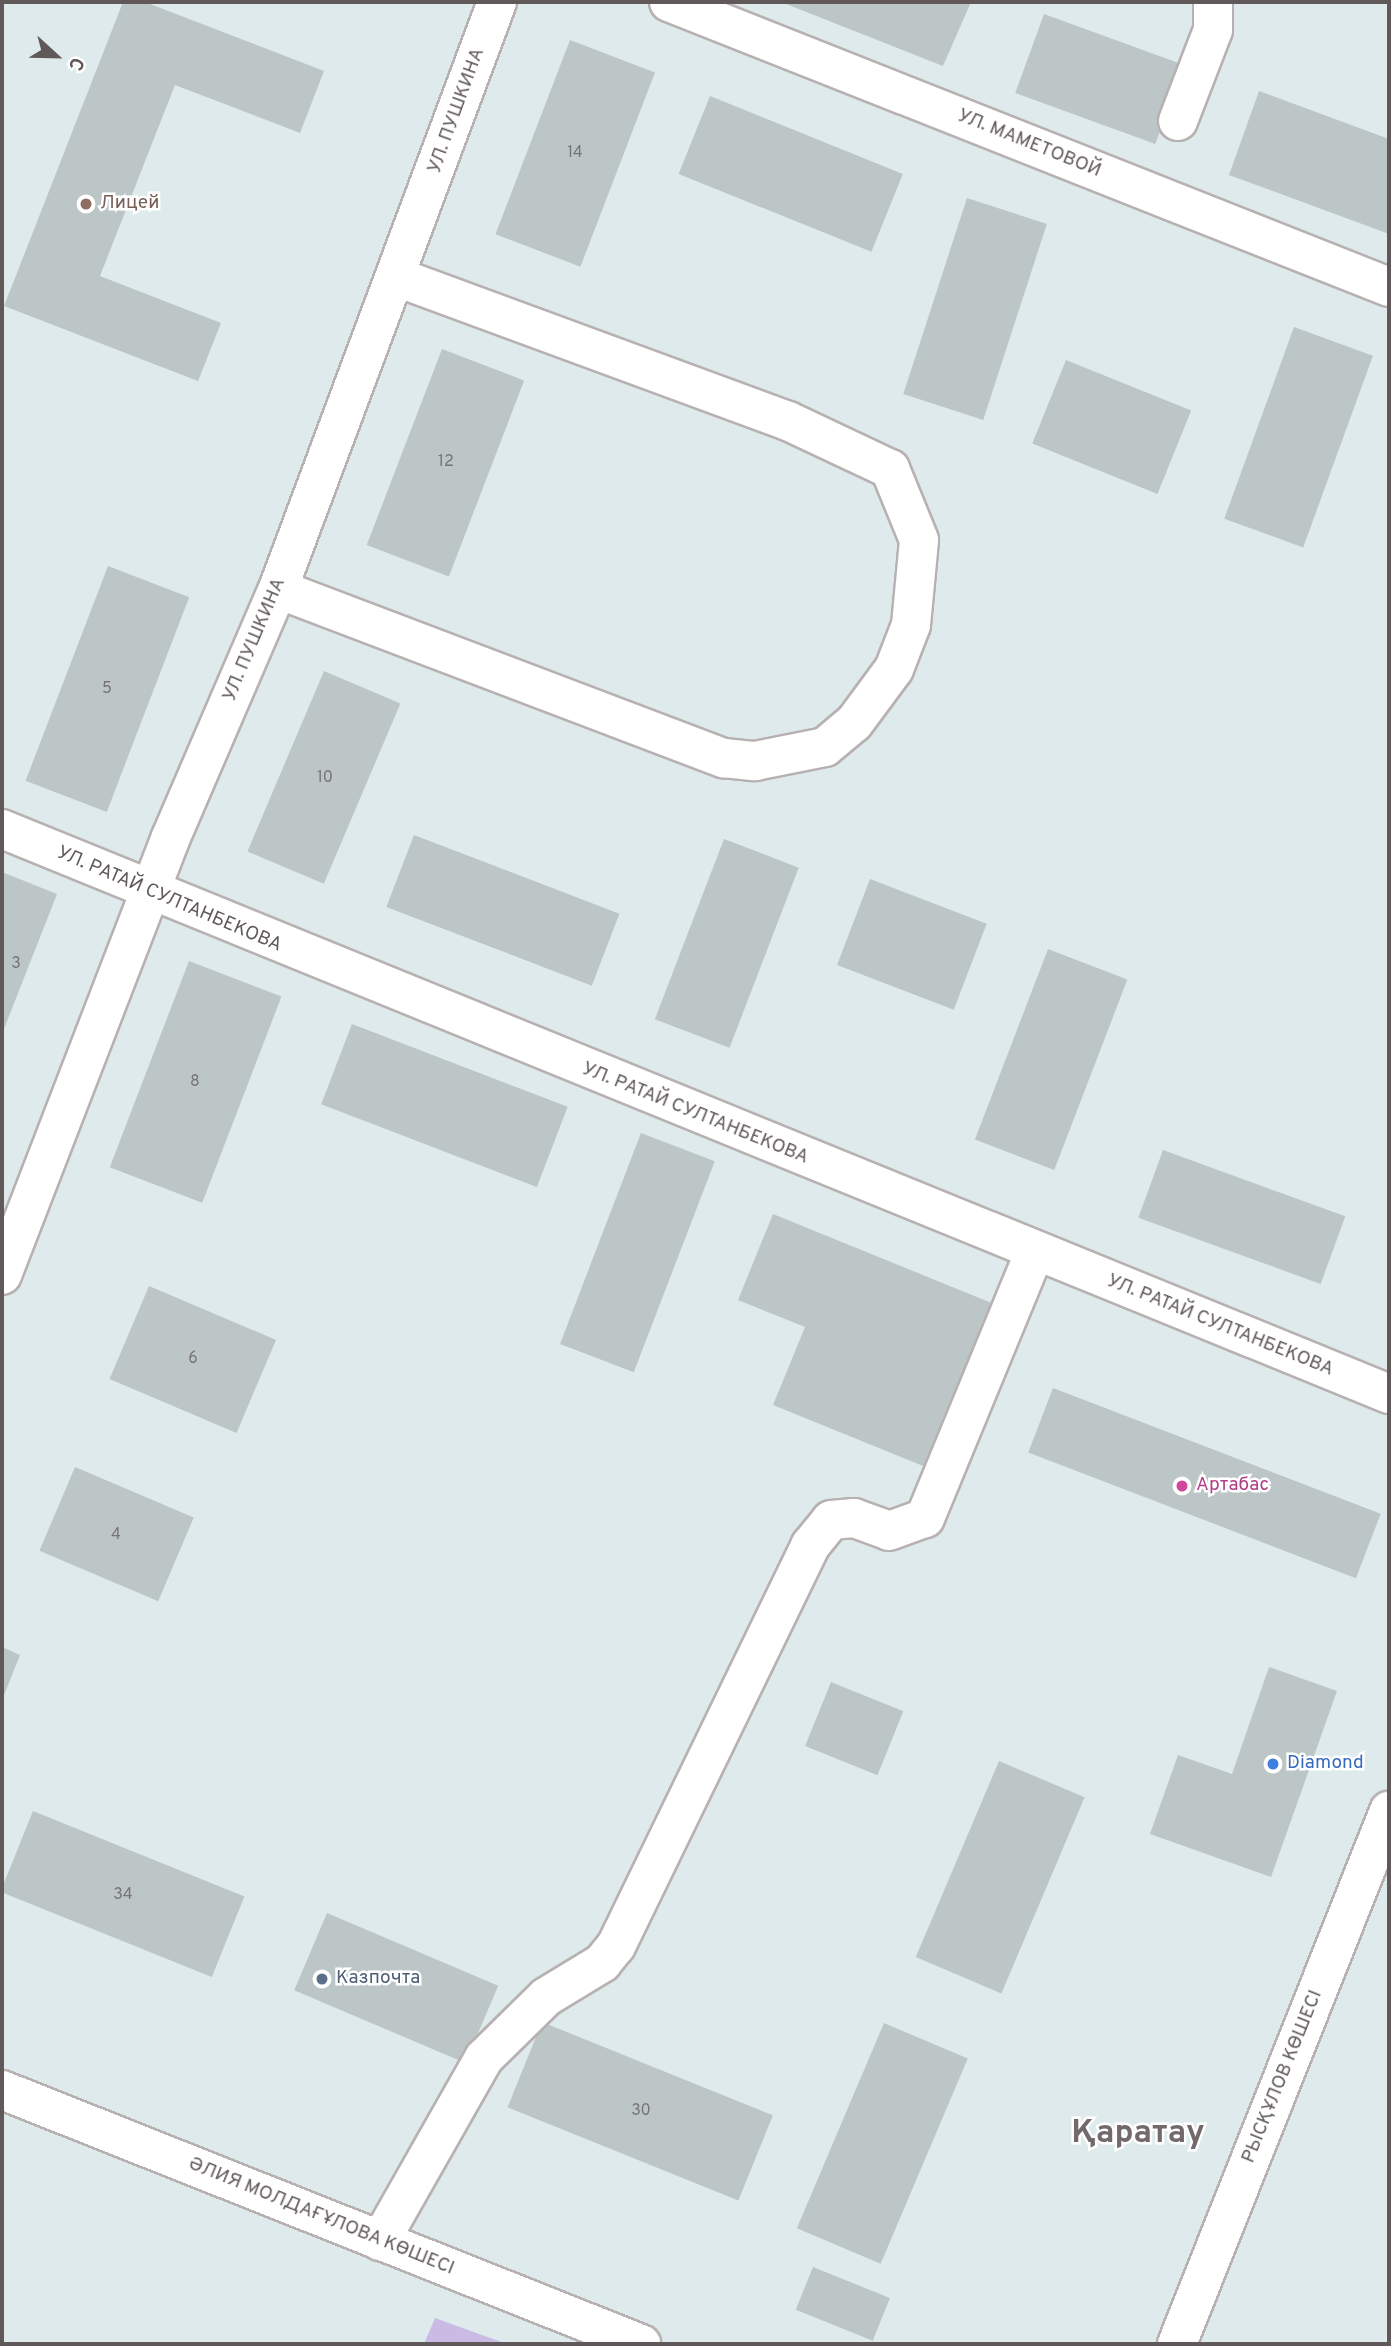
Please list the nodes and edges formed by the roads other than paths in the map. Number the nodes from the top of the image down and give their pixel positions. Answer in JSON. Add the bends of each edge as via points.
{"nodes":[{"id":1,"x":498,"y":2,"type":"edge"},
{"id":2,"x":669,"y":2,"type":"edge"},
{"id":3,"x":1213,"y":2,"type":"edge"},
{"id":4,"x":1178,"y":121,"type":"dead end"},
{"id":5,"x":397,"y":277,"type":"junction"},
{"id":6,"x":1389,"y":287,"type":"edge"},
{"id":7,"x":278,"y":589,"type":"junction"},
{"id":8,"x":2,"y":829,"type":"edge"},
{"id":9,"x":149,"y":893,"type":"junction"},
{"id":10,"x":1035,"y":1251,"type":"junction"},
{"id":11,"x":2,"y":1275,"type":"edge"},
{"id":12,"x":1389,"y":1394,"type":"edge"},
{"id":13,"x":1389,"y":1811,"type":"edge"},
{"id":14,"x":2,"y":2090,"type":"edge"},
{"id":15,"x":380,"y":2241,"type":"junction"},
{"id":16,"x":641,"y":2344,"type":"edge"},
{"id":17,"x":1177,"y":2344,"type":"edge"}],
"edges":[{"from":1,"to":5,"type":"street","name":"УЛ. ПУШКИНА"},
{"from":2,"to":6,"type":"street","name":"УЛ. МАМЕТОВОЙ"},
{"from":3,"to":4,"type":"street","via":[[1213,30]]},
{"from":5,"to":7,"type":"street","name":"УЛ. ПУШКИНА"},
{"from":5,"to":7,"type":"street","via":[[788,421],[890,469],[919,540],[911,625],[894,669],[855,723],[825,747],[755,761],[724,758]]},
{"from":7,"to":9,"type":"street","name":"УЛ. ПУШКИНА"},
{"from":8,"to":9,"type":"street","name":"УЛ. РАТАЙ СУЛТАНБЕКОВА"},
{"from":9,"to":10,"type":"street","name":"УЛ. РАТАЙ СУЛТАНБЕКОВА"},
{"from":9,"to":11,"type":"street","name":"УЛ. ПУШКИНА"},
{"from":10,"to":12,"type":"street","name":"УЛ. РАТАЙ СУЛТАНБЕКОВА"},
{"from":10,"to":15,"type":"street","via":[[925,1518],[889,1531],[854,1518],[831,1520],[810,1546],[616,1945],[602,1963],[546,1997],[484,2058]]},
{"from":13,"to":17,"type":"street","name":"РЫСҚҰЛОВ КӨШЕСІ"},
{"from":14,"to":15,"type":"street","name":"ӘЛИЯ МОЛДАҒҰЛОВА КӨШЕСІ"},
{"from":15,"to":16,"type":"street","name":"ӘЛИЯ МОЛДАҒҰЛОВА КӨШЕСІ"}]}
